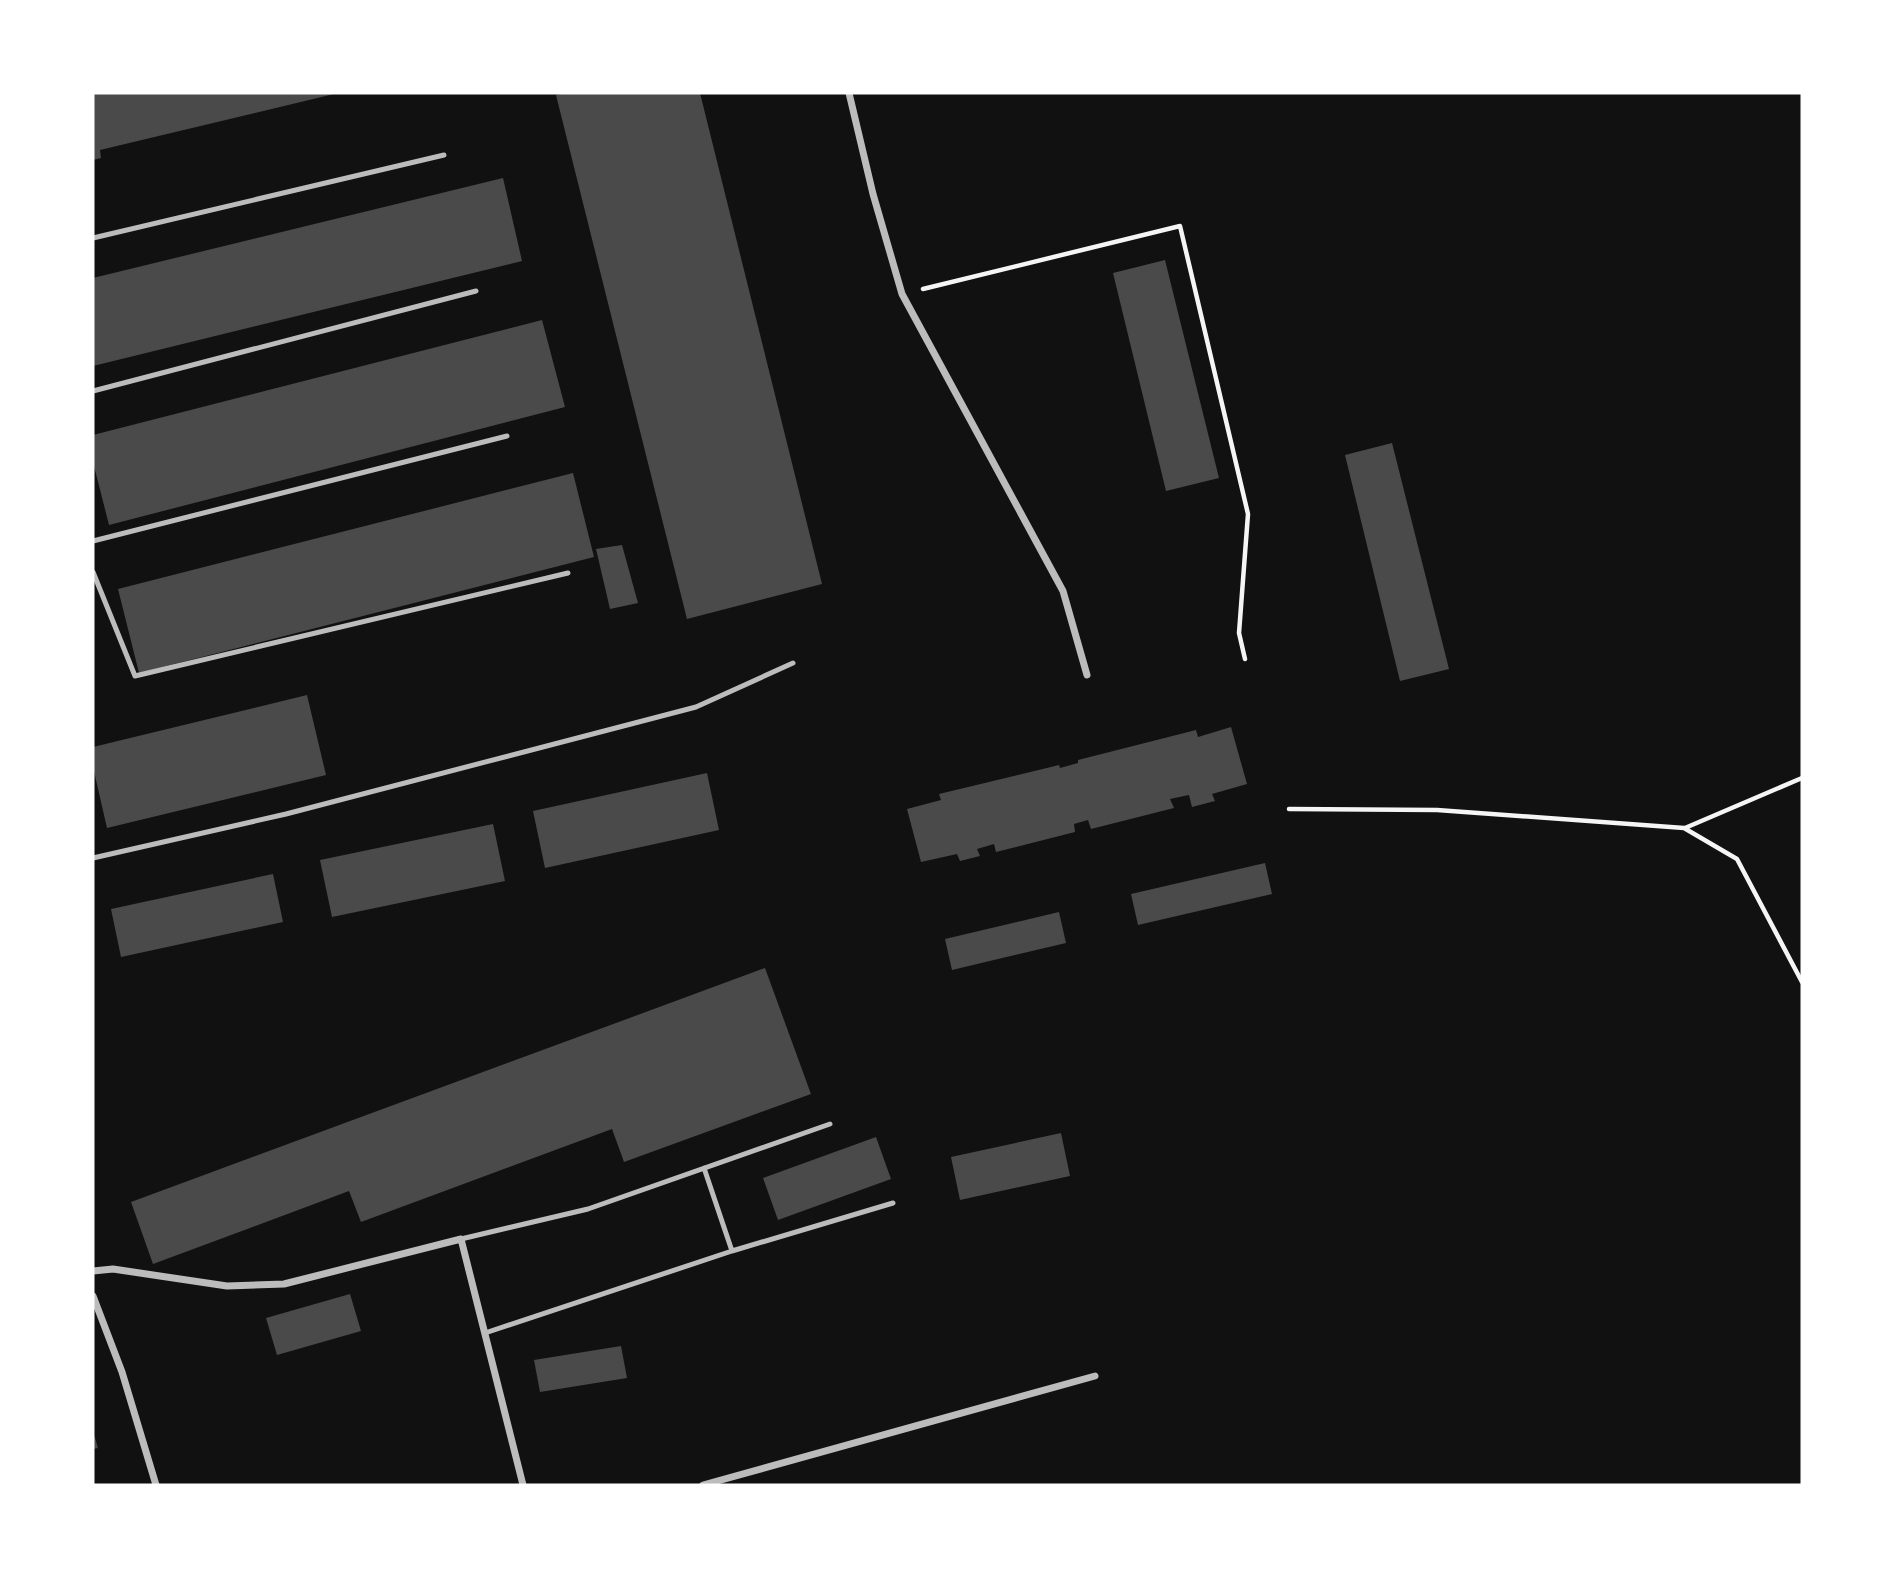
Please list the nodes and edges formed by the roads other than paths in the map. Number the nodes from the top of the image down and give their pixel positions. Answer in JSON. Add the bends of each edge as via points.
{"nodes":[{"id":1,"x":849,"y":93,"type":"edge"},
{"id":2,"x":444,"y":155,"type":"dead end"},
{"id":3,"x":93,"y":238,"type":"edge"},
{"id":4,"x":476,"y":291,"type":"dead end"},
{"id":5,"x":93,"y":391,"type":"edge"},
{"id":6,"x":507,"y":436,"type":"dead end"},
{"id":7,"x":93,"y":541,"type":"edge"},
{"id":8,"x":93,"y":572,"type":"edge"},
{"id":9,"x":568,"y":573,"type":"dead end"},
{"id":10,"x":793,"y":663,"type":"dead end"},
{"id":11,"x":1087,"y":675,"type":"dead end"},
{"id":12,"x":93,"y":858,"type":"edge"},
{"id":13,"x":830,"y":1124,"type":"dead end"},
{"id":14,"x":705,"y":1168,"type":"junction"},
{"id":15,"x":893,"y":1203,"type":"dead end"},
{"id":16,"x":461,"y":1238,"type":"junction"},
{"id":17,"x":733,"y":1251,"type":"junction"},
{"id":18,"x":93,"y":1270,"type":"edge"},
{"id":19,"x":93,"y":1296,"type":"edge"},
{"id":20,"x":485,"y":1333,"type":"junction"},
{"id":21,"x":1095,"y":1376,"type":"dead end"},
{"id":22,"x":156,"y":1485,"type":"edge"},
{"id":23,"x":523,"y":1485,"type":"edge"},
{"id":24,"x":703,"y":1485,"type":"edge"}],
"edges":[{"from":1,"to":11,"type":"street","via":[[902,294],[1063,591]]},
{"from":2,"to":3,"type":"lane"},
{"from":4,"to":5,"type":"lane"},
{"from":6,"to":7,"type":"lane"},
{"from":8,"to":9,"type":"lane","via":[[135,677]]},
{"from":10,"to":12,"type":"lane","via":[[696,707],[286,814]]},
{"from":13,"to":14,"type":"lane"},
{"from":14,"to":16,"type":"lane","via":[[588,1209]]},
{"from":14,"to":17,"type":"lane"},
{"from":15,"to":17,"type":"lane"},
{"from":16,"to":18,"type":"street","via":[[284,1284],[227,1286]]},
{"from":16,"to":20,"type":"street"},
{"from":17,"to":20,"type":"lane"},
{"from":19,"to":22,"type":"street"},
{"from":20,"to":23,"type":"street"},
{"from":21,"to":24,"type":"street"}]}
